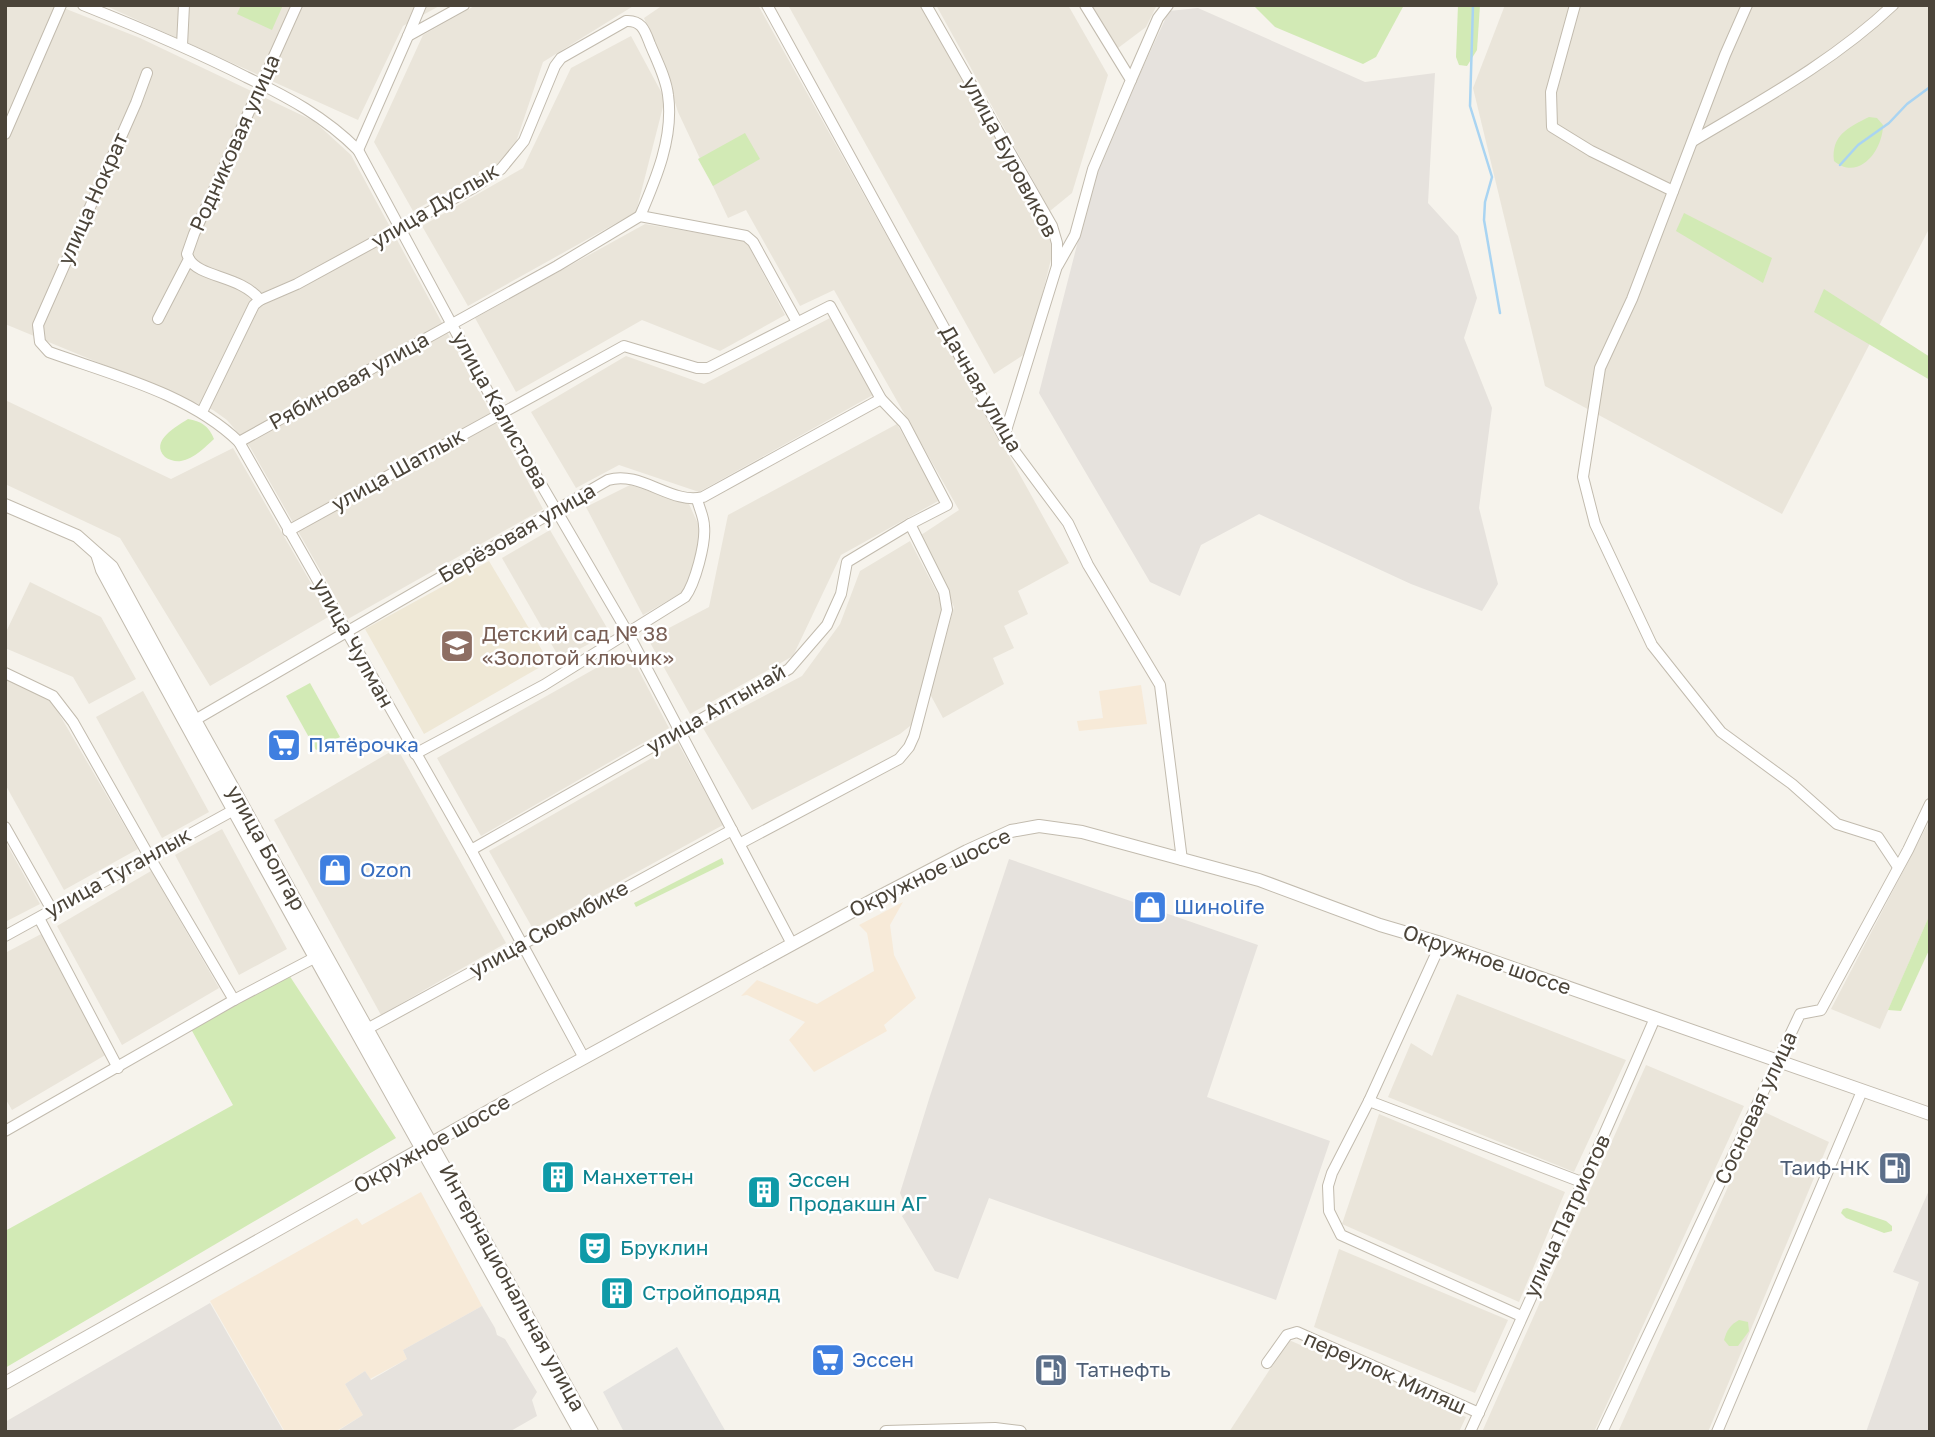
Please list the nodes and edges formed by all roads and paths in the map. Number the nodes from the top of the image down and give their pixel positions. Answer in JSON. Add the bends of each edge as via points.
{"nodes":[{"id":1,"x":61,"y":5,"type":"edge"},
{"id":2,"x":83,"y":5,"type":"edge"},
{"id":3,"x":184,"y":5,"type":"edge"},
{"id":4,"x":297,"y":5,"type":"edge"},
{"id":5,"x":421,"y":5,"type":"edge"},
{"id":6,"x":464,"y":5,"type":"edge"},
{"id":7,"x":767,"y":5,"type":"edge"},
{"id":8,"x":926,"y":5,"type":"edge"},
{"id":9,"x":1085,"y":5,"type":"edge"},
{"id":10,"x":1168,"y":5,"type":"edge"},
{"id":11,"x":1575,"y":5,"type":"edge"},
{"id":12,"x":1747,"y":5,"type":"edge"},
{"id":13,"x":1893,"y":5,"type":"edge"},
{"id":14,"x":408,"y":36,"type":"junction"},
{"id":15,"x":182,"y":45,"type":"junction"},
{"id":16,"x":147,"y":73,"type":"dead end"},
{"id":17,"x":1131,"y":80,"type":"junction"},
{"id":18,"x":262,"y":85,"type":"junction"},
{"id":19,"x":5,"y":134,"type":"edge"},
{"id":20,"x":1692,"y":141,"type":"junction"},
{"id":21,"x":358,"y":150,"type":"junction"},
{"id":22,"x":1673,"y":191,"type":"junction"},
{"id":23,"x":640,"y":216,"type":"junction"},
{"id":24,"x":400,"y":229,"type":"junction"},
{"id":25,"x":189,"y":259,"type":"junction"},
{"id":26,"x":1057,"y":266,"type":"junction"},
{"id":27,"x":260,"y":300,"type":"junction"},
{"id":28,"x":158,"y":319,"type":"dead end"},
{"id":29,"x":797,"y":322,"type":"junction"},
{"id":30,"x":452,"y":324,"type":"junction"},
{"id":31,"x":37,"y":325,"type":"joint"},
{"id":32,"x":881,"y":398,"type":"junction"},
{"id":33,"x":202,"y":412,"type":"junction"},
{"id":34,"x":500,"y":414,"type":"junction"},
{"id":35,"x":1004,"y":437,"type":"junction"},
{"id":36,"x":239,"y":442,"type":"junction"},
{"id":37,"x":696,"y":499,"type":"junction"},
{"id":38,"x":5,"y":505,"type":"edge"},
{"id":39,"x":556,"y":510,"type":"junction"},
{"id":40,"x":910,"y":524,"type":"junction"},
{"id":41,"x":288,"y":531,"type":"junction"},
{"id":42,"x":97,"y":554,"type":"junction"},
{"id":43,"x":347,"y":633,"type":"junction"},
{"id":44,"x":628,"y":633,"type":"junction"},
{"id":45,"x":5,"y":673,"type":"edge"},
{"id":46,"x":195,"y":720,"type":"junction"},
{"id":47,"x":680,"y":730,"type":"junction"},
{"id":48,"x":415,"y":754,"type":"junction"},
{"id":49,"x":1930,"y":804,"type":"edge"},
{"id":50,"x":232,"y":811,"type":"junction"},
{"id":51,"x":5,"y":827,"type":"edge"},
{"id":52,"x":732,"y":830,"type":"junction"},
{"id":53,"x":741,"y":843,"type":"junction"},
{"id":54,"x":471,"y":850,"type":"junction"},
{"id":55,"x":149,"y":856,"type":"junction"},
{"id":56,"x":1182,"y":860,"type":"junction"},
{"id":57,"x":1898,"y":867,"type":"junction"},
{"id":58,"x":51,"y":911,"type":"junction"},
{"id":59,"x":38,"y":918,"type":"junction"},
{"id":60,"x":5,"y":936,"type":"edge"},
{"id":61,"x":522,"y":943,"type":"junction"},
{"id":62,"x":1441,"y":943,"type":"junction"},
{"id":63,"x":792,"y":944,"type":"junction"},
{"id":64,"x":316,"y":957,"type":"junction"},
{"id":65,"x":234,"y":1000,"type":"junction"},
{"id":66,"x":1655,"y":1018,"type":"junction"},
{"id":67,"x":367,"y":1029,"type":"junction"},
{"id":68,"x":584,"y":1058,"type":"junction"},
{"id":69,"x":1778,"y":1061,"type":"junction"},
{"id":70,"x":118,"y":1068,"type":"junction"},
{"id":71,"x":1861,"y":1091,"type":"junction"},
{"id":72,"x":1369,"y":1101,"type":"junction"},
{"id":73,"x":1930,"y":1114,"type":"edge"},
{"id":74,"x":5,"y":1131,"type":"edge"},
{"id":75,"x":428,"y":1147,"type":"junction"},
{"id":76,"x":1584,"y":1183,"type":"junction"},
{"id":77,"x":1521,"y":1316,"type":"junction"},
{"id":78,"x":1267,"y":1363,"type":"dead end"},
{"id":79,"x":5,"y":1383,"type":"edge"},
{"id":80,"x":1477,"y":1413,"type":"junction"},
{"id":81,"x":580,"y":1432,"type":"edge"},
{"id":82,"x":592,"y":1432,"type":"edge"},
{"id":83,"x":886,"y":1432,"type":"edge"},
{"id":84,"x":1020,"y":1432,"type":"edge"},
{"id":85,"x":1470,"y":1432,"type":"edge"},
{"id":86,"x":1602,"y":1432,"type":"edge"},
{"id":87,"x":1717,"y":1432,"type":"edge"}],
"edges":[{"from":1,"to":19,"type":"street"},
{"from":2,"to":15,"type":"street","name":"улица Калистова"},
{"from":3,"to":15,"type":"street"},
{"from":4,"to":18,"type":"street","name":"Родниковая улица"},
{"from":5,"to":14,"type":"street"},
{"from":6,"to":14,"type":"street"},
{"from":7,"to":35,"type":"street","name":"Дачная улица"},
{"from":8,"to":26,"type":"street","name":"улица Буровиков","via":[[1052,226]]},
{"from":9,"to":17,"type":"street"},
{"from":10,"to":17,"type":"street"},
{"from":11,"to":22,"type":"street","via":[[1551,92],[1552,127]]},
{"from":12,"to":20,"type":"street"},
{"from":13,"to":20,"type":"street","via":[[1793,82]]},
{"from":14,"to":21,"type":"street"},
{"from":15,"to":18,"type":"street","name":"улица Калистова"},
{"from":16,"to":31,"type":"street","name":"улица Нократ"},
{"from":17,"to":26,"type":"street","via":[[1093,170],[1075,235]]},
{"from":18,"to":21,"type":"street","name":"улица Калистова","via":[[319,115]]},
{"from":18,"to":25,"type":"street","name":"Родниковая улица","via":[[194,234]]},
{"from":20,"to":22,"type":"street"},
{"from":21,"to":24,"type":"street","name":"улица Калистова"},
{"from":22,"to":57,"type":"street","via":[[1600,369],[1583,477],[1595,524],[1652,645],[1721,732],[1837,824],[1878,837]]},
{"from":23,"to":24,"type":"street","name":"улица Дуслык","via":[[666,140],[669,110],[665,82],[645,31],[630,20],[561,58],[524,141],[501,169]]},
{"from":23,"to":29,"type":"street","via":[[746,236]]},
{"from":23,"to":30,"type":"street","name":"Рябиновая улица"},
{"from":24,"to":27,"type":"street","name":"улица Дуслык"},
{"from":24,"to":30,"type":"street","name":"улица Калистова"},
{"from":25,"to":27,"type":"street","via":[[194,267],[246,286]]},
{"from":25,"to":28,"type":"street","name":"Родниковая улица"},
{"from":26,"to":35,"type":"street","name":"улица Буровиков"},
{"from":27,"to":33,"type":"street","via":[[250,309]]},
{"from":29,"to":32,"type":"street","name":"улица Шатлык","via":[[830,306]]},
{"from":29,"to":34,"type":"street","name":"улица Шатлык","via":[[703,369],[624,346]]},
{"from":30,"to":34,"type":"street","name":"улица Калистова"},
{"from":30,"to":36,"type":"street","name":"Рябиновая улица"},
{"from":31,"to":33,"type":"street","name":"улица Чулман","via":[[40,342],[49,352]]},
{"from":32,"to":37,"type":"street"},
{"from":32,"to":40,"type":"street","name":"улица Алтынай","via":[[904,423],[947,505]]},
{"from":33,"to":36,"type":"street","name":"улица Чулман"},
{"from":34,"to":39,"type":"street","name":"улица Калистова"},
{"from":34,"to":41,"type":"street","name":"улица Шатлык"},
{"from":35,"to":56,"type":"street","name":"Дачная улица","via":[[1068,523],[1160,685]]},
{"from":36,"to":41,"type":"street","name":"улица Чулман"},
{"from":37,"to":39,"type":"street","name":"Берёзовая улица","via":[[622,477],[608,480]]},
{"from":37,"to":44,"type":"street","via":[[704,535],[689,592]]},
{"from":38,"to":42,"type":"street","name":"улица Болгар","via":[[77,536]]},
{"from":39,"to":43,"type":"street","name":"Берёзовая улица"},
{"from":39,"to":44,"type":"street","name":"улица Калистова"},
{"from":40,"to":47,"type":"street","name":"улица Алтынай","via":[[846,562],[841,594],[827,625],[789,669]]},
{"from":40,"to":53,"type":"street","via":[[944,592],[947,610],[909,747],[899,759]]},
{"from":41,"to":43,"type":"street","name":"улица Чулман"},
{"from":42,"to":46,"type":"street","name":"улица Болгар","via":[[112,567]]},
{"from":42,"to":50,"type":"street","name":"улица Болгар"},
{"from":43,"to":46,"type":"street","name":"Берёзовая улица"},
{"from":43,"to":48,"type":"street","name":"улица Чулман"},
{"from":44,"to":47,"type":"street","name":"улица Калистова"},
{"from":44,"to":48,"type":"street","via":[[544,685]]},
{"from":45,"to":55,"type":"street","via":[[53,696],[73,722]]},
{"from":46,"to":67,"type":"street","name":"улица Болгар"},
{"from":47,"to":52,"type":"street","name":"улица Калистова"},
{"from":47,"to":54,"type":"street","name":"улица Алтынай"},
{"from":48,"to":54,"type":"street","name":"улица Чулман"},
{"from":49,"to":57,"type":"street","name":"Сосновая улица"},
{"from":50,"to":55,"type":"street","name":"улица Туганлык"},
{"from":50,"to":64,"type":"street","name":"улица Болгар"},
{"from":51,"to":58,"type":"street"},
{"from":52,"to":53,"type":"street","name":"улица Калистова"},
{"from":52,"to":61,"type":"street","name":"улица Сююмбике"},
{"from":53,"to":63,"type":"street","name":"улица Калистова"},
{"from":54,"to":61,"type":"street","name":"улица Чулман"},
{"from":55,"to":58,"type":"street","name":"улица Туганлык"},
{"from":55,"to":65,"type":"street"},
{"from":56,"to":62,"type":"street","name":"Окружное шоссе","via":[[1259,880]]},
{"from":56,"to":63,"type":"street","name":"Окружное шоссе","via":[[1082,832],[1023,828],[992,838]]},
{"from":57,"to":69,"type":"street","name":"Сосновая улица","via":[[1821,1010],[1800,1014]]},
{"from":58,"to":59,"type":"street","name":"улица Туганлык"},
{"from":59,"to":60,"type":"street","name":"улица Туганлык"},
{"from":59,"to":70,"type":"street"},
{"from":61,"to":67,"type":"street","name":"улица Сююмбике"},
{"from":61,"to":68,"type":"street","name":"улица Чулман"},
{"from":62,"to":66,"type":"street","name":"Окружное шоссе"},
{"from":62,"to":72,"type":"street"},
{"from":63,"to":68,"type":"street","name":"Окружное шоссе"},
{"from":64,"to":65,"type":"street"},
{"from":64,"to":75,"type":"street","name":"улица Болгар"},
{"from":65,"to":70,"type":"street"},
{"from":66,"to":69,"type":"street","name":"Окружное шоссе"},
{"from":66,"to":76,"type":"street","name":"улица Патриотов"},
{"from":67,"to":75,"type":"street","name":"улица Болгар"},
{"from":68,"to":75,"type":"street","name":"Окружное шоссе"},
{"from":69,"to":71,"type":"street","name":"Окружное шоссе"},
{"from":69,"to":86,"type":"street","name":"Сосновая улица"},
{"from":70,"to":74,"type":"street"},
{"from":71,"to":73,"type":"street","name":"Окружное шоссе"},
{"from":71,"to":87,"type":"street"},
{"from":72,"to":76,"type":"street"},
{"from":72,"to":77,"type":"street","via":[[1328,1186],[1329,1211],[1341,1235]]},
{"from":75,"to":79,"type":"street","name":"Окружное шоссе"},
{"from":75,"to":81,"type":"street","name":"Интернациональная улица"},
{"from":75,"to":82,"type":"street","name":"Интернациональная улица"},
{"from":76,"to":77,"type":"street","name":"улица Патриотов"},
{"from":77,"to":80,"type":"street","name":"улица Патриотов"},
{"from":78,"to":80,"type":"street","name":"переулок Миляш","via":[[1287,1335],[1297,1332]]},
{"from":80,"to":85,"type":"street","name":"улица Патриотов"},
{"from":83,"to":84,"type":"street"}]}
